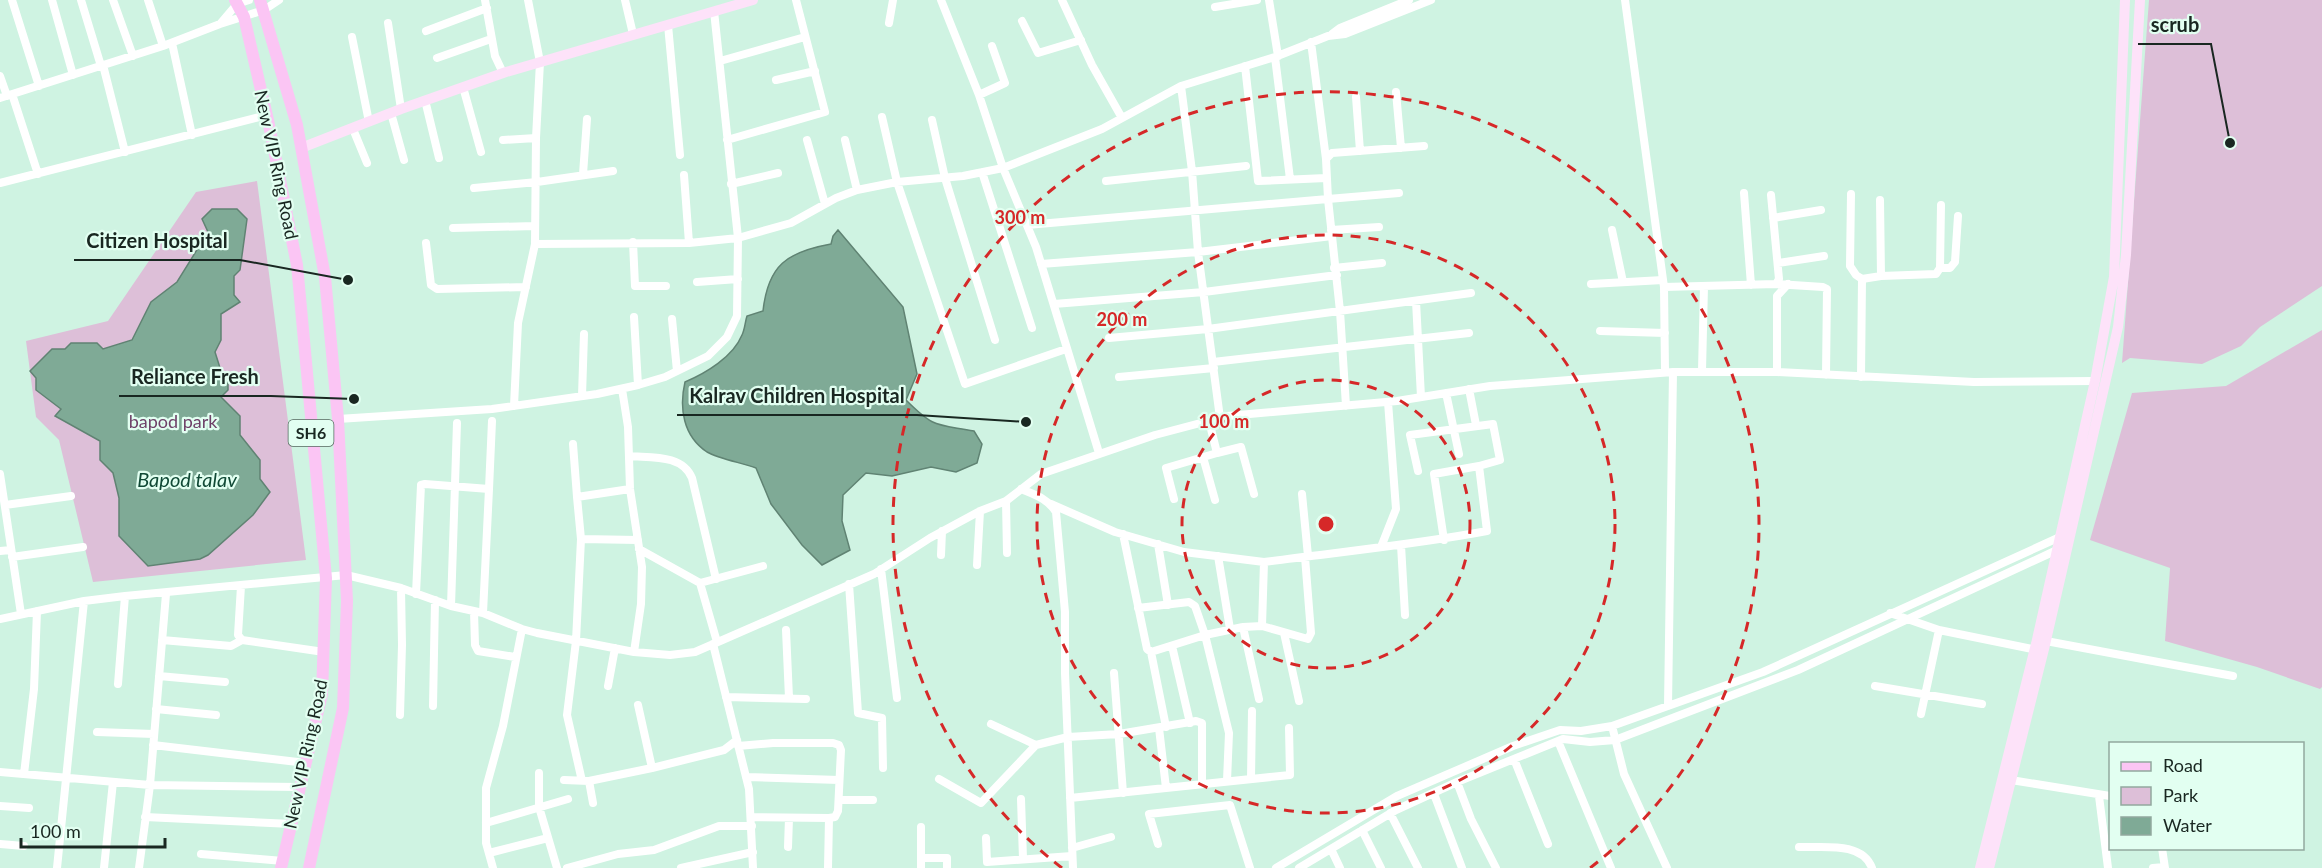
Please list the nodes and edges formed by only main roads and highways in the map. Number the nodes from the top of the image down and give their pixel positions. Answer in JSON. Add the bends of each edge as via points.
{"nodes":[{"id":1,"x":236,"y":2,"type":"edge"},
{"id":2,"x":262,"y":5,"type":"edge"},
{"id":3,"x":282,"y":865,"type":"edge"},
{"id":4,"x":309,"y":868,"type":"edge"}],
"edges":[{"from":1,"to":3,"type":"main road","name":"New VIP Ring Road","number":"SH6","via":[[244,17],[267,115],[297,265],[326,578],[322,694]]},
{"from":2,"to":4,"type":"main road","name":"New VIP Ring Road","via":[[302,148],[325,277],[338,419],[346,575],[343,708]]}]}
